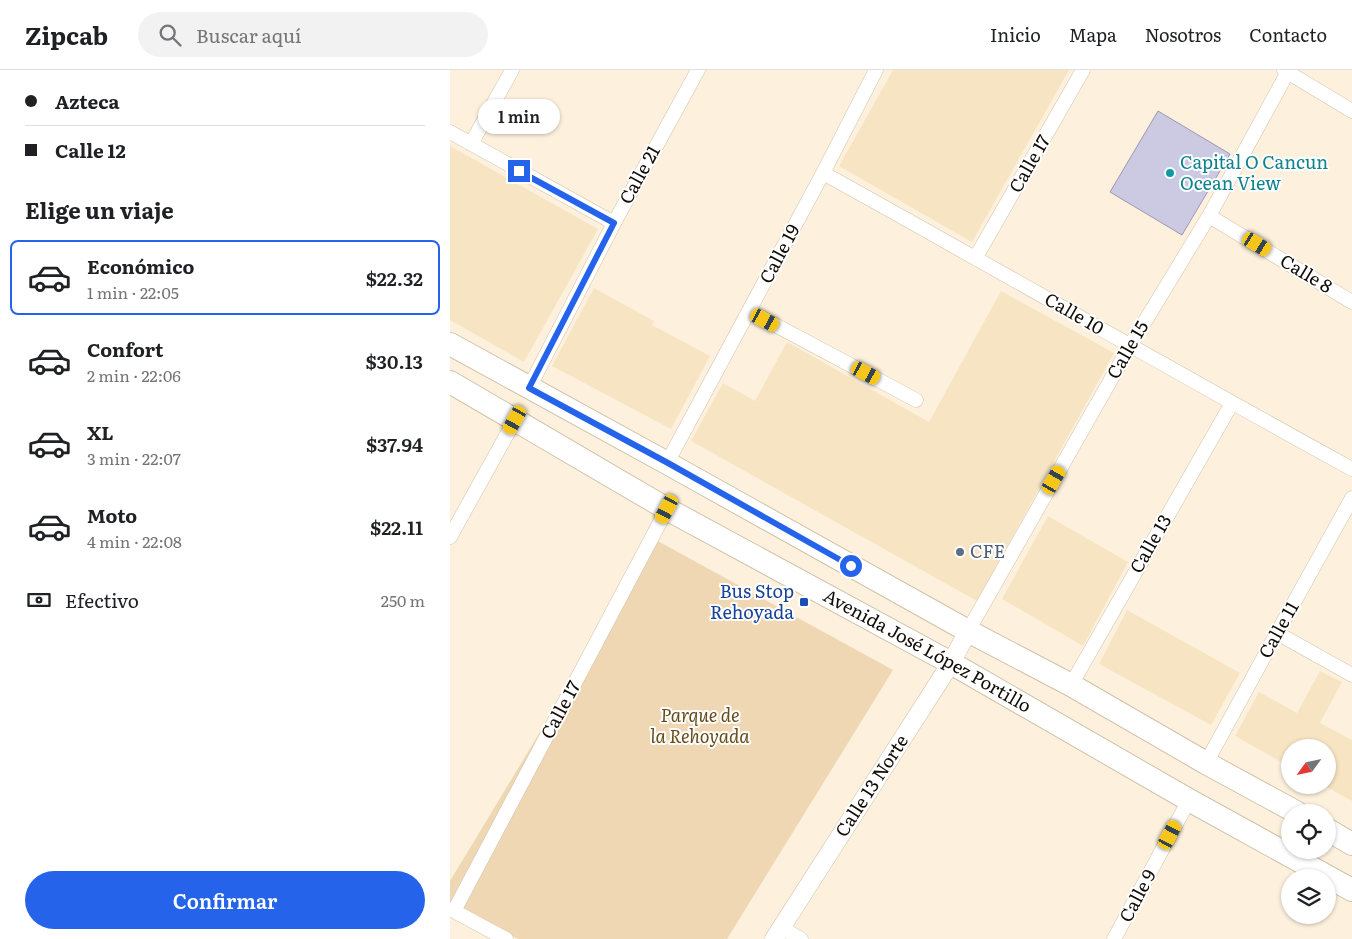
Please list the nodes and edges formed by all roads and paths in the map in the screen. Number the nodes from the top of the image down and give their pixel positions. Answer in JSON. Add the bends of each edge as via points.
{"nodes":[{"id":1,"x":512,"y":70,"type":"edge"},
{"id":2,"x":698,"y":70,"type":"edge"},
{"id":3,"x":876,"y":70,"type":"edge"},
{"id":4,"x":1083,"y":70,"type":"edge"},
{"id":5,"x":1287,"y":71,"type":"edge"},
{"id":6,"x":1352,"y":112,"type":"edge"},
{"id":7,"x":450,"y":132,"type":"edge"},
{"id":8,"x":471,"y":144,"type":"junction"},
{"id":9,"x":823,"y":173,"type":"junction"},
{"id":10,"x":1209,"y":216,"type":"junction"},
{"id":11,"x":614,"y":223,"type":"junction"},
{"id":12,"x":976,"y":258,"type":"junction"},
{"id":13,"x":1352,"y":302,"type":"edge"},
{"id":14,"x":748,"y":311,"type":"junction"},
{"id":15,"x":450,"y":344,"type":"edge"},
{"id":16,"x":1130,"y":346,"type":"junction"},
{"id":17,"x":450,"y":382,"type":"edge"},
{"id":18,"x":529,"y":388,"type":"junction"},
{"id":19,"x":916,"y":400,"type":"dead end"},
{"id":20,"x":1232,"y":404,"type":"junction"},
{"id":21,"x":515,"y":420,"type":"junction"},
{"id":22,"x":668,"y":463,"type":"junction"},
{"id":23,"x":1352,"y":469,"type":"edge"},
{"id":24,"x":1352,"y":498,"type":"edge"},
{"id":25,"x":667,"y":509,"type":"junction"},
{"id":26,"x":450,"y":537,"type":"edge"},
{"id":27,"x":968,"y":631,"type":"junction"},
{"id":28,"x":1277,"y":633,"type":"junction"},
{"id":29,"x":951,"y":664,"type":"junction"},
{"id":30,"x":1352,"y":675,"type":"edge"},
{"id":31,"x":1071,"y":685,"type":"junction"},
{"id":32,"x":1206,"y":763,"type":"junction"},
{"id":33,"x":1189,"y":800,"type":"junction"},
{"id":34,"x":1281,"y":804,"type":"edge"},
{"id":35,"x":1336,"y":835,"type":"edge"},
{"id":36,"x":1352,"y":844,"type":"edge"},
{"id":37,"x":1352,"y":890,"type":"edge"},
{"id":38,"x":452,"y":910,"type":"edge"},
{"id":39,"x":777,"y":934,"type":"edge"},
{"id":40,"x":506,"y":939,"type":"edge"},
{"id":41,"x":801,"y":939,"type":"edge"},
{"id":42,"x":1114,"y":939,"type":"edge"}],
"edges":[{"from":1,"to":8,"type":"street"},
{"from":2,"to":11,"type":"street","name":"Calle 21"},
{"from":3,"to":9,"type":"street","name":"Calle 19"},
{"from":4,"to":12,"type":"street","name":"Calle 17"},
{"from":5,"to":6,"type":"street"},
{"from":5,"to":10,"type":"street","name":"Calle 15"},
{"from":7,"to":8,"type":"street"},
{"from":8,"to":11,"type":"street"},
{"from":9,"to":12,"type":"street","name":"Calle 10"},
{"from":9,"to":14,"type":"street","name":"Calle 19"},
{"from":10,"to":13,"type":"street","name":"Calle 8"},
{"from":10,"to":16,"type":"street","name":"Calle 15"},
{"from":11,"to":18,"type":"street","name":"Calle 21"},
{"from":12,"to":16,"type":"street","name":"Calle 10"},
{"from":14,"to":19,"type":"street"},
{"from":14,"to":22,"type":"street","name":"Calle 19"},
{"from":15,"to":18,"type":"main road"},
{"from":16,"to":20,"type":"street","name":"Calle 10"},
{"from":16,"to":27,"type":"street","name":"Calle 15"},
{"from":17,"to":21,"type":"main road","name":"Avenida José López Portillo"},
{"from":18,"to":22,"type":"main road"},
{"from":20,"to":23,"type":"street","name":"Calle 10"},
{"from":20,"to":31,"type":"street","name":"Calle 13"},
{"from":21,"to":25,"type":"main road","name":"Avenida José López Portillo"},
{"from":21,"to":26,"type":"street"},
{"from":22,"to":27,"type":"main road"},
{"from":24,"to":28,"type":"street","name":"Calle 11"},
{"from":25,"to":29,"type":"main road","name":"Avenida José López Portillo"},
{"from":25,"to":38,"type":"street","name":"Calle 17"},
{"from":27,"to":29,"type":"street","name":"Calle 13 Norte"},
{"from":27,"to":31,"type":"main road"},
{"from":28,"to":30,"type":"street"},
{"from":28,"to":32,"type":"street","name":"Calle 11"},
{"from":29,"to":33,"type":"main road","name":"Avenida José López Portillo"},
{"from":29,"to":39,"type":"street","name":"Calle 13 Norte"},
{"from":31,"to":32,"type":"main road"},
{"from":32,"to":34,"type":"main road"},
{"from":33,"to":37,"type":"main road","name":"Avenida José López Portillo"},
{"from":33,"to":42,"type":"street","name":"Calle 9"},
{"from":35,"to":36,"type":"main road"},
{"from":38,"to":40,"type":"street"},
{"from":39,"to":41,"type":"street"}]}
